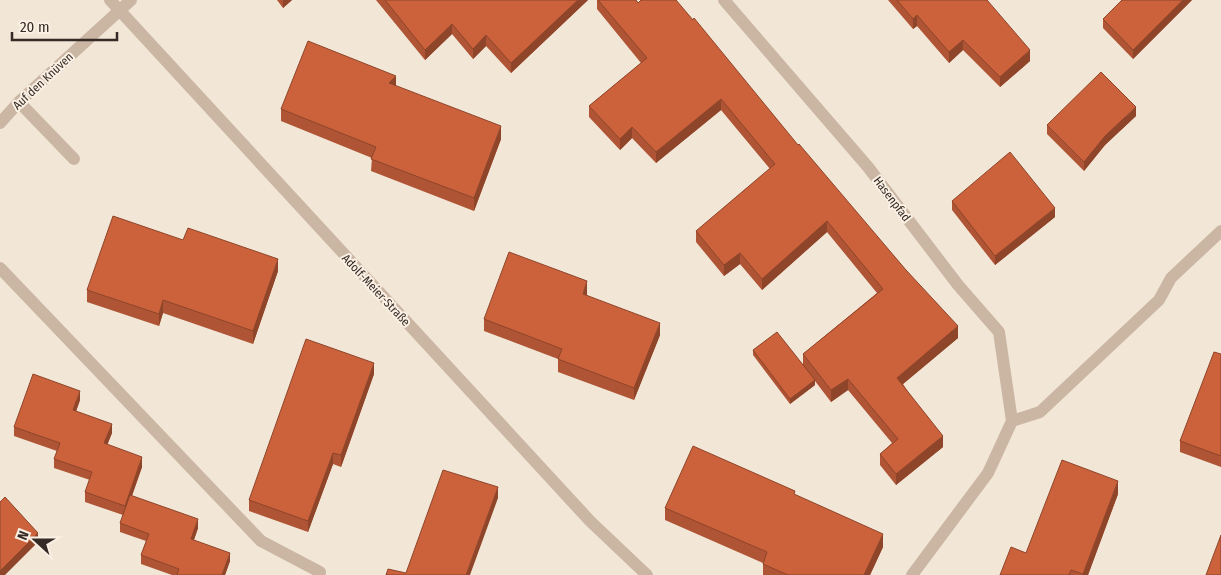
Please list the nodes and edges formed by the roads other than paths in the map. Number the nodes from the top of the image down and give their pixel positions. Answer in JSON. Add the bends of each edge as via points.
{"nodes":[{"id":1,"x":110,"y":0,"type":"edge"},
{"id":2,"x":131,"y":0,"type":"edge"},
{"id":3,"x":724,"y":0,"type":"edge"},
{"id":4,"x":118,"y":10,"type":"junction"},
{"id":5,"x":19,"y":102,"type":"junction"},
{"id":6,"x":0,"y":123,"type":"edge"},
{"id":7,"x":74,"y":159,"type":"dead end"},
{"id":8,"x":1221,"y":231,"type":"edge"},
{"id":9,"x":0,"y":268,"type":"edge"},
{"id":10,"x":1012,"y":421,"type":"junction"},
{"id":11,"x":320,"y":572,"type":"dead end"},
{"id":12,"x":647,"y":575,"type":"edge"},
{"id":13,"x":912,"y":575,"type":"edge"}],
"edges":[{"from":1,"to":4,"type":"street","name":"Adolf-Meier-Straße"},
{"from":2,"to":4,"type":"street","name":"Auf den Knüven"},
{"from":3,"to":10,"type":"street","name":"Hasenpfad","via":[[868,167],[998,332]]},
{"from":4,"to":5,"type":"street","name":"Auf den Knüven"},
{"from":4,"to":12,"type":"street","name":"Adolf-Meier-Straße","via":[[590,521]]},
{"from":5,"to":6,"type":"street","name":"Auf den Knüven"},
{"from":5,"to":7,"type":"street"},
{"from":8,"to":10,"type":"street","via":[[1171,278],[1159,300],[1040,412]]},
{"from":9,"to":11,"type":"street","via":[[261,541]]},
{"from":10,"to":13,"type":"street","via":[[988,473]]}]}
